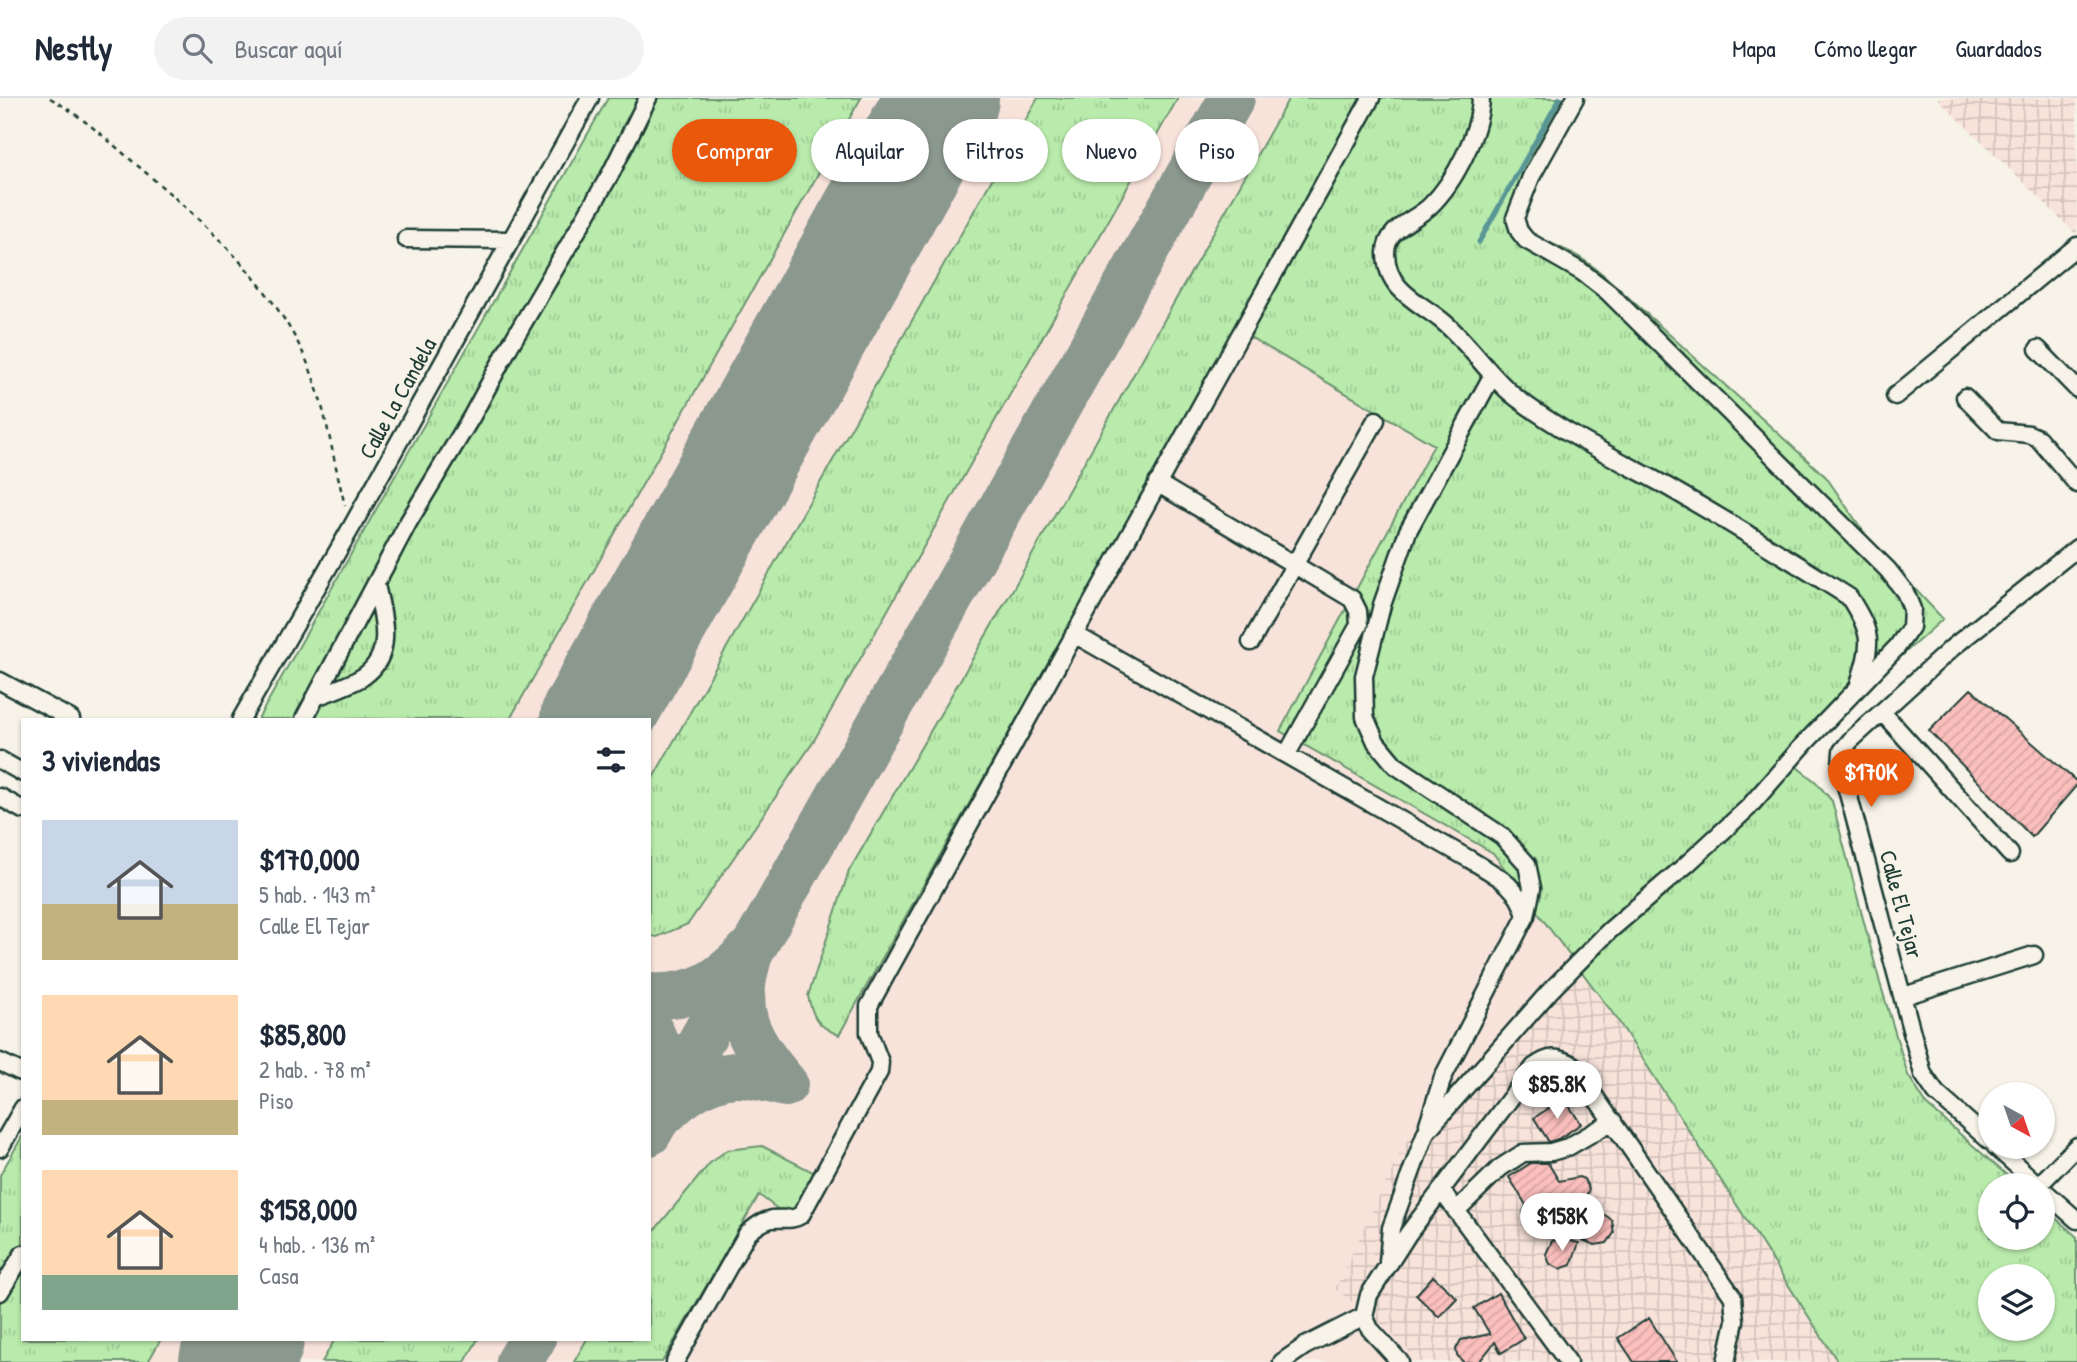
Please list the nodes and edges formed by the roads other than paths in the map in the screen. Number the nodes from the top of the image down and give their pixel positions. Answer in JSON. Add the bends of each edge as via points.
{"nodes":[{"id":1,"x":590,"y":98,"type":"edge"},
{"id":2,"x":648,"y":98,"type":"edge"},
{"id":3,"x":1371,"y":98,"type":"edge"},
{"id":4,"x":1482,"y":98,"type":"edge"},
{"id":5,"x":1575,"y":98,"type":"edge"},
{"id":6,"x":405,"y":239,"type":"dead end"},
{"id":7,"x":511,"y":240,"type":"junction"},
{"id":8,"x":2077,"y":246,"type":"edge"},
{"id":9,"x":2038,"y":349,"type":"dead end"},
{"id":10,"x":1492,"y":376,"type":"junction"},
{"id":11,"x":2077,"y":389,"type":"edge"},
{"id":12,"x":1895,"y":396,"type":"dead end"},
{"id":13,"x":1965,"y":397,"type":"dead end"},
{"id":14,"x":1376,"y":420,"type":"dead end"},
{"id":15,"x":1157,"y":483,"type":"junction"},
{"id":16,"x":2077,"y":484,"type":"edge"},
{"id":17,"x":2077,"y":548,"type":"edge"},
{"id":18,"x":1294,"y":566,"type":"junction"},
{"id":19,"x":376,"y":585,"type":"junction"},
{"id":20,"x":1074,"y":634,"type":"junction"},
{"id":21,"x":1251,"y":642,"type":"dead end"},
{"id":22,"x":0,"y":681,"type":"edge"},
{"id":23,"x":1858,"y":687,"type":"junction"},
{"id":24,"x":314,"y":698,"type":"junction"},
{"id":25,"x":1882,"y":712,"type":"junction"},
{"id":26,"x":70,"y":718,"type":"edge"},
{"id":27,"x":243,"y":718,"type":"edge"},
{"id":28,"x":304,"y":718,"type":"edge"},
{"id":29,"x":1287,"y":754,"type":"junction"},
{"id":30,"x":0,"y":760,"type":"edge"},
{"id":31,"x":21,"y":772,"type":"edge"},
{"id":32,"x":0,"y":797,"type":"edge"},
{"id":33,"x":21,"y":809,"type":"edge"},
{"id":34,"x":2010,"y":854,"type":"dead end"},
{"id":35,"x":1526,"y":916,"type":"junction"},
{"id":36,"x":2034,"y":955,"type":"dead end"},
{"id":37,"x":1904,"y":996,"type":"junction"},
{"id":38,"x":0,"y":1062,"type":"edge"},
{"id":39,"x":21,"y":1072,"type":"edge"},
{"id":40,"x":21,"y":1111,"type":"edge"},
{"id":41,"x":1613,"y":1121,"type":"junction"},
{"id":42,"x":1978,"y":1130,"type":"edge"},
{"id":43,"x":1426,"y":1132,"type":"junction"},
{"id":44,"x":2077,"y":1146,"type":"edge"},
{"id":45,"x":0,"y":1148,"type":"edge"},
{"id":46,"x":2009,"y":1159,"type":"edge"},
{"id":47,"x":2025,"y":1173,"type":"edge"},
{"id":48,"x":2050,"y":1173,"type":"edge"},
{"id":49,"x":1441,"y":1191,"type":"junction"},
{"id":50,"x":2055,"y":1201,"type":"edge"},
{"id":51,"x":1456,"y":1211,"type":"junction"},
{"id":52,"x":2077,"y":1220,"type":"edge"},
{"id":53,"x":21,"y":1257,"type":"edge"},
{"id":54,"x":1388,"y":1262,"type":"junction"},
{"id":55,"x":21,"y":1283,"type":"edge"},
{"id":56,"x":1,"y":1291,"type":"edge"},
{"id":57,"x":1364,"y":1316,"type":"junction"},
{"id":58,"x":675,"y":1362,"type":"edge"},
{"id":59,"x":1282,"y":1362,"type":"edge"},
{"id":60,"x":1400,"y":1362,"type":"edge"},
{"id":61,"x":1568,"y":1362,"type":"edge"},
{"id":62,"x":1726,"y":1362,"type":"edge"}],
"edges":[{"from":1,"to":7,"type":"street","name":"Calle La Candela"},
{"from":2,"to":19,"type":"street","via":[[611,173]]},
{"from":3,"to":15,"type":"street"},
{"from":4,"to":10,"type":"street","via":[[1475,132],[1456,172],[1430,207],[1392,235],[1385,252],[1391,277],[1411,301],[1450,328]]},
{"from":5,"to":23,"type":"street","via":[[1531,177],[1515,218],[1519,230],[1526,240],[1608,292],[1905,592],[1912,609],[1911,627]]},
{"from":6,"to":7,"type":"street"},
{"from":7,"to":27,"type":"street","name":"Calle La Candela"},
{"from":8,"to":12,"type":"street"},
{"from":9,"to":11,"type":"street"},
{"from":10,"to":23,"type":"street","via":[[1579,439],[1670,488],[1849,597],[1866,624],[1869,652]]},
{"from":10,"to":35,"type":"street","via":[[1408,531],[1364,676],[1365,717],[1376,742],[1395,765],[1502,836],[1527,864],[1532,888]]},
{"from":13,"to":16,"type":"street","via":[[1998,430],[2038,438]]},
{"from":14,"to":18,"type":"street"},
{"from":15,"to":18,"type":"street"},
{"from":15,"to":20,"type":"street"},
{"from":17,"to":25,"type":"street","name":"Calle El Tejar"},
{"from":18,"to":21,"type":"street"},
{"from":18,"to":29,"type":"street","via":[[1352,600],[1359,625]]},
{"from":19,"to":24,"type":"street"},
{"from":19,"to":24,"type":"street","via":[[385,643],[377,662],[364,677]]},
{"from":20,"to":29,"type":"street"},
{"from":20,"to":58,"type":"street","via":[[869,1006],[869,1033],[879,1072],[801,1215],[759,1223],[747,1234]]},
{"from":22,"to":26,"type":"street"},
{"from":23,"to":43,"type":"street","via":[[1748,808],[1609,931],[1549,992]]},
{"from":24,"to":28,"type":"street"},
{"from":25,"to":34,"type":"street"},
{"from":25,"to":37,"type":"street","name":"Calle El Tejar","via":[[1842,751],[1841,767]]},
{"from":29,"to":35,"type":"street","via":[[1501,879],[1522,901]]},
{"from":30,"to":31,"type":"street"},
{"from":32,"to":33,"type":"street"},
{"from":35,"to":43,"type":"street","via":[[1443,1077]]},
{"from":36,"to":37,"type":"street"},
{"from":37,"to":42,"type":"street","name":"Calle El Tejar","via":[[1923,1074],[1936,1093]]},
{"from":38,"to":39,"type":"street"},
{"from":40,"to":45,"type":"street"},
{"from":41,"to":49,"type":"street","via":[[1573,1065],[1547,1058],[1534,1067]]},
{"from":41,"to":51,"type":"street","via":[[1569,1147],[1523,1153],[1500,1168]]},
{"from":41,"to":62,"type":"street","via":[[1733,1297],[1735,1321]]},
{"from":43,"to":54,"type":"street","via":[[1391,1228]]},
{"from":44,"to":48,"type":"street"},
{"from":46,"to":47,"type":"street"},
{"from":49,"to":51,"type":"street"},
{"from":49,"to":54,"type":"street"},
{"from":50,"to":52,"type":"street"},
{"from":51,"to":61,"type":"street"},
{"from":53,"to":56,"type":"street"},
{"from":54,"to":57,"type":"street","via":[[1369,1295]]},
{"from":55,"to":56,"type":"street"},
{"from":57,"to":59,"type":"street"},
{"from":57,"to":60,"type":"street"}]}
